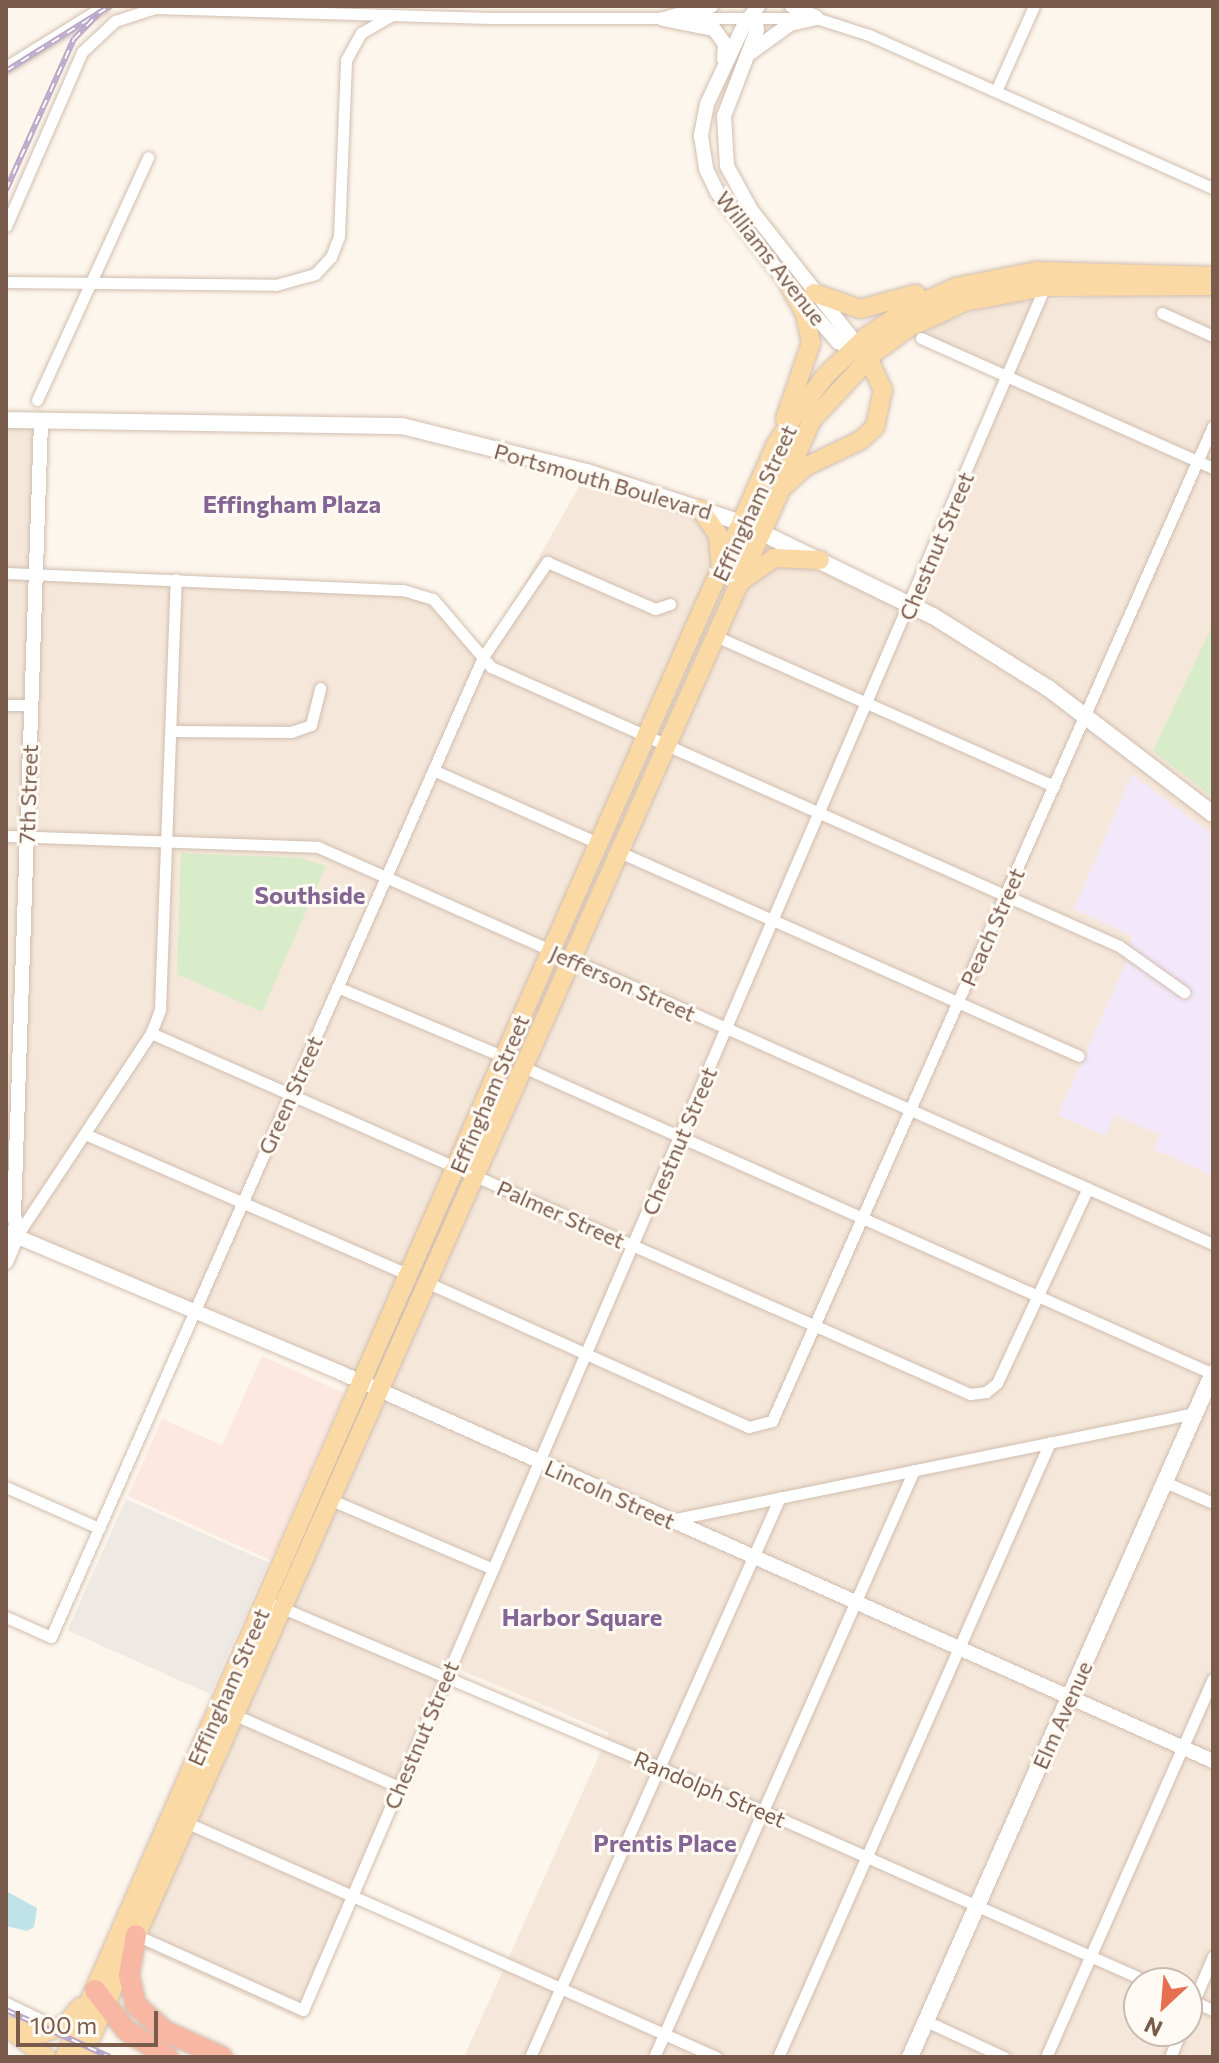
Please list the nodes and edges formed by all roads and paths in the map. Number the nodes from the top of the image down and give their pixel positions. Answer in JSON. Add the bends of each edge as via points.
{"nodes":[{"id":1,"x":104,"y":6,"type":"edge"},
{"id":2,"x":711,"y":6,"type":"edge"},
{"id":3,"x":792,"y":6,"type":"edge"},
{"id":4,"x":1034,"y":6,"type":"edge"},
{"id":5,"x":757,"y":10,"type":"edge"},
{"id":6,"x":400,"y":15,"type":"junction"},
{"id":7,"x":816,"y":18,"type":"junction"},
{"id":8,"x":663,"y":19,"type":"junction"},
{"id":9,"x":745,"y":59,"type":"junction"},
{"id":10,"x":6,"y":67,"type":"edge"},
{"id":11,"x":720,"y":73,"type":"junction"},
{"id":12,"x":996,"y":91,"type":"junction"},
{"id":13,"x":148,"y":157,"type":"dead end"},
{"id":14,"x":1213,"y":188,"type":"edge"},
{"id":15,"x":6,"y":226,"type":"edge"},
{"id":16,"x":997,"y":276,"type":"junction"},
{"id":17,"x":1213,"y":276,"type":"edge"},
{"id":18,"x":1048,"y":279,"type":"junction"},
{"id":19,"x":6,"y":282,"type":"edge"},
{"id":20,"x":91,"y":282,"type":"junction"},
{"id":21,"x":1213,"y":286,"type":"edge"},
{"id":22,"x":790,"y":287,"type":"junction"},
{"id":23,"x":814,"y":293,"type":"junction"},
{"id":24,"x":1162,"y":313,"type":"dead end"},
{"id":25,"x":1213,"y":336,"type":"edge"},
{"id":26,"x":921,"y":338,"type":"dead end"},
{"id":27,"x":859,"y":351,"type":"junction"},
{"id":28,"x":830,"y":370,"type":"junction"},
{"id":29,"x":853,"y":371,"type":"junction"},
{"id":30,"x":1007,"y":379,"type":"junction"},
{"id":31,"x":37,"y":400,"type":"dead end"},
{"id":32,"x":882,"y":410,"type":"junction"},
{"id":33,"x":6,"y":420,"type":"edge"},
{"id":34,"x":41,"y":420,"type":"junction"},
{"id":35,"x":1213,"y":426,"type":"edge"},
{"id":36,"x":775,"y":446,"type":"junction"},
{"id":37,"x":1197,"y":461,"type":"junction"},
{"id":38,"x":1213,"y":468,"type":"edge"},
{"id":39,"x":768,"y":508,"type":"junction"},
{"id":40,"x":700,"y":509,"type":"junction"},
{"id":41,"x":750,"y":527,"type":"junction"},
{"id":42,"x":820,"y":560,"type":"junction"},
{"id":43,"x":6,"y":573,"type":"edge"},
{"id":44,"x":721,"y":573,"type":"junction"},
{"id":45,"x":36,"y":574,"type":"junction"},
{"id":46,"x":176,"y":579,"type":"junction"},
{"id":47,"x":730,"y":593,"type":"junction"},
{"id":48,"x":670,"y":604,"type":"dead end"},
{"id":49,"x":911,"y":604,"type":"junction"},
{"id":50,"x":713,"y":635,"type":"junction"},
{"id":51,"x":483,"y":657,"type":"junction"},
{"id":52,"x":320,"y":688,"type":"dead end"},
{"id":53,"x":868,"y":704,"type":"junction"},
{"id":54,"x":6,"y":705,"type":"edge"},
{"id":55,"x":31,"y":705,"type":"junction"},
{"id":56,"x":1085,"y":717,"type":"junction"},
{"id":57,"x":174,"y":731,"type":"junction"},
{"id":58,"x":647,"y":737,"type":"junction"},
{"id":59,"x":666,"y":745,"type":"junction"},
{"id":60,"x":433,"y":770,"type":"junction"},
{"id":61,"x":1054,"y":786,"type":"junction"},
{"id":62,"x":820,"y":813,"type":"junction"},
{"id":63,"x":1213,"y":814,"type":"edge"},
{"id":64,"x":6,"y":836,"type":"edge"},
{"id":65,"x":27,"y":837,"type":"junction"},
{"id":66,"x":169,"y":843,"type":"junction"},
{"id":67,"x":600,"y":844,"type":"junction"},
{"id":68,"x":617,"y":851,"type":"junction"},
{"id":69,"x":385,"y":878,"type":"junction"},
{"id":70,"x":1006,"y":896,"type":"junction"},
{"id":71,"x":773,"y":922,"type":"junction"},
{"id":72,"x":560,"y":955,"type":"junction"},
{"id":73,"x":337,"y":987,"type":"junction"},
{"id":74,"x":1184,"y":992,"type":"dead end"},
{"id":75,"x":959,"y":1002,"type":"junction"},
{"id":76,"x":727,"y":1029,"type":"junction"},
{"id":77,"x":151,"y":1033,"type":"junction"},
{"id":78,"x":1079,"y":1056,"type":"dead end"},
{"id":79,"x":504,"y":1057,"type":"junction"},
{"id":80,"x":521,"y":1066,"type":"junction"},
{"id":81,"x":290,"y":1094,"type":"junction"},
{"id":82,"x":911,"y":1110,"type":"junction"},
{"id":83,"x":85,"y":1134,"type":"junction"},
{"id":84,"x":680,"y":1137,"type":"junction"},
{"id":85,"x":465,"y":1171,"type":"junction"},
{"id":86,"x":1088,"y":1188,"type":"junction"},
{"id":87,"x":243,"y":1202,"type":"junction"},
{"id":88,"x":863,"y":1219,"type":"junction"},
{"id":89,"x":12,"y":1233,"type":"edge"},
{"id":90,"x":1213,"y":1244,"type":"edge"},
{"id":91,"x":633,"y":1246,"type":"junction"},
{"id":92,"x":6,"y":1262,"type":"edge"},
{"id":93,"x":418,"y":1278,"type":"junction"},
{"id":94,"x":1038,"y":1296,"type":"junction"},
{"id":95,"x":195,"y":1310,"type":"junction"},
{"id":96,"x":815,"y":1326,"type":"junction"},
{"id":97,"x":586,"y":1354,"type":"junction"},
{"id":98,"x":1213,"y":1373,"type":"edge"},
{"id":99,"x":370,"y":1387,"type":"junction"},
{"id":100,"x":1195,"y":1413,"type":"junction"},
{"id":101,"x":1050,"y":1442,"type":"junction"},
{"id":102,"x":539,"y":1463,"type":"junction"},
{"id":103,"x":914,"y":1470,"type":"junction"},
{"id":104,"x":1165,"y":1482,"type":"junction"},
{"id":105,"x":6,"y":1487,"type":"edge"},
{"id":106,"x":780,"y":1497,"type":"junction"},
{"id":107,"x":329,"y":1499,"type":"junction"},
{"id":108,"x":1213,"y":1503,"type":"edge"},
{"id":109,"x":670,"y":1520,"type":"junction"},
{"id":110,"x":99,"y":1528,"type":"junction"},
{"id":111,"x":753,"y":1557,"type":"junction"},
{"id":112,"x":493,"y":1569,"type":"junction"},
{"id":113,"x":855,"y":1602,"type":"junction"},
{"id":114,"x":274,"y":1604,"type":"junction"},
{"id":115,"x":6,"y":1617,"type":"edge"},
{"id":116,"x":959,"y":1648,"type":"junction"},
{"id":117,"x":446,"y":1678,"type":"junction"},
{"id":118,"x":1213,"y":1679,"type":"edge"},
{"id":119,"x":1069,"y":1697,"type":"junction"},
{"id":120,"x":235,"y":1715,"type":"junction"},
{"id":121,"x":1182,"y":1748,"type":"junction"},
{"id":122,"x":1213,"y":1761,"type":"edge"},
{"id":123,"x":659,"y":1766,"type":"junction"},
{"id":124,"x":399,"y":1787,"type":"junction"},
{"id":125,"x":763,"y":1811,"type":"junction"},
{"id":126,"x":179,"y":1820,"type":"junction"},
{"id":127,"x":867,"y":1856,"type":"junction"},
{"id":128,"x":352,"y":1896,"type":"junction"},
{"id":129,"x":977,"y":1906,"type":"junction"},
{"id":130,"x":136,"y":1935,"type":"junction"},
{"id":131,"x":1091,"y":1956,"type":"junction"},
{"id":132,"x":1213,"y":1956,"type":"edge"},
{"id":133,"x":104,"y":1970,"type":"junction"},
{"id":134,"x":1123,"y":1970,"type":"edge"},
{"id":135,"x":1203,"y":1975,"type":"edge"},
{"id":136,"x":562,"y":1988,"type":"junction"},
{"id":137,"x":100,"y":1996,"type":"junction"},
{"id":138,"x":6,"y":2003,"type":"edge"},
{"id":139,"x":926,"y":2021,"type":"junction"},
{"id":140,"x":6,"y":2027,"type":"edge"},
{"id":141,"x":59,"y":2028,"type":"junction"},
{"id":142,"x":665,"y":2034,"type":"junction"},
{"id":143,"x":46,"y":2057,"type":"edge"},
{"id":144,"x":65,"y":2057,"type":"edge"},
{"id":145,"x":82,"y":2057,"type":"edge"},
{"id":146,"x":168,"y":2057,"type":"edge"},
{"id":147,"x":222,"y":2057,"type":"edge"},
{"id":148,"x":530,"y":2057,"type":"edge"},
{"id":149,"x":654,"y":2057,"type":"edge"},
{"id":150,"x":716,"y":2057,"type":"edge"},
{"id":151,"x":778,"y":2057,"type":"edge"},
{"id":152,"x":910,"y":2057,"type":"edge"},
{"id":153,"x":1004,"y":2057,"type":"edge"},
{"id":154,"x":1046,"y":2057,"type":"edge"}],
"edges":[{"from":1,"to":10,"type":"street"},
{"from":2,"to":8,"type":"street"},
{"from":3,"to":7,"type":"street"},
{"from":4,"to":12,"type":"street"},
{"from":5,"to":7,"type":"street"},
{"from":5,"to":8,"type":"street"},
{"from":5,"to":9,"type":"street","name":"Williams Avenue","via":[[757,30]]},
{"from":5,"to":11,"type":"street","name":"Williams Avenue"},
{"from":6,"to":8,"type":"street"},
{"from":6,"to":15,"type":"street","via":[[155,8],[115,21],[80,56]]},
{"from":6,"to":20,"type":"street","via":[[365,30],[346,60],[339,236],[320,270],[288,284]]},
{"from":7,"to":9,"type":"street","via":[[779,30]]},
{"from":7,"to":12,"type":"street","via":[[869,35]]},
{"from":8,"to":11,"type":"street","via":[[718,33],[726,47]]},
{"from":9,"to":23,"type":"street","name":"Williams Avenue","via":[[724,116],[727,166],[743,198]]},
{"from":11,"to":22,"type":"street","name":"Williams Avenue","via":[[702,128],[706,169],[717,192]]},
{"from":12,"to":14,"type":"street"},
{"from":13,"to":20,"type":"street"},
{"from":16,"to":18,"type":"main road","name":"Effingham Street"},
{"from":16,"to":23,"type":"main road","via":[[935,287],[868,309],[840,306]]},
{"from":16,"to":27,"type":"main road","name":"Effingham Street","via":[[924,301]]},
{"from":17,"to":18,"type":"main road"},
{"from":18,"to":21,"type":"main road"},
{"from":18,"to":27,"type":"main road","name":"Effingham Street","via":[[965,302]]},
{"from":18,"to":30,"type":"street","name":"Chestnut Street"},
{"from":19,"to":20,"type":"street"},
{"from":20,"to":31,"type":"street"},
{"from":22,"to":27,"type":"street","name":"Williams Avenue"},
{"from":22,"to":36,"type":"main road","via":[[805,314],[811,343]]},
{"from":23,"to":27,"type":"street","name":"Williams Avenue"},
{"from":24,"to":25,"type":"street"},
{"from":26,"to":30,"type":"street"},
{"from":27,"to":28,"type":"main road","name":"Effingham Street"},
{"from":27,"to":29,"type":"main road","name":"Effingham Street"},
{"from":27,"to":32,"type":"main road","via":[[882,381]]},
{"from":28,"to":29,"type":"main road"},
{"from":28,"to":36,"type":"main road","name":"Effingham Street"},
{"from":29,"to":32,"type":"main road","via":[[875,390]]},
{"from":29,"to":39,"type":"main road","name":"Effingham Street","via":[[812,420]]},
{"from":30,"to":37,"type":"street"},
{"from":30,"to":49,"type":"street","name":"Chestnut Street"},
{"from":32,"to":39,"type":"main road","via":[[869,434],[797,472]]},
{"from":33,"to":34,"type":"main road","name":"Portsmouth Boulevard"},
{"from":34,"to":40,"type":"main road","name":"Portsmouth Boulevard","via":[[402,426],[587,472]]},
{"from":34,"to":45,"type":"street","name":"7th Street"},
{"from":35,"to":37,"type":"street","name":"Peach Street"},
{"from":36,"to":41,"type":"main road","name":"Effingham Street"},
{"from":37,"to":38,"type":"street"},
{"from":37,"to":56,"type":"street","name":"Peach Street"},
{"from":39,"to":41,"type":"main road","name":"Effingham Street"},
{"from":40,"to":41,"type":"main road","name":"Portsmouth Boulevard"},
{"from":40,"to":44,"type":"main road","via":[[718,535]]},
{"from":41,"to":42,"type":"main road","name":"Portsmouth Boulevard"},
{"from":41,"to":44,"type":"main road","name":"Effingham Street"},
{"from":41,"to":47,"type":"main road","name":"Effingham Street"},
{"from":42,"to":47,"type":"main road","via":[[792,555],[768,560]]},
{"from":42,"to":49,"type":"main road","name":"Portsmouth Boulevard"},
{"from":43,"to":45,"type":"street"},
{"from":44,"to":58,"type":"main road","name":"Effingham Street"},
{"from":45,"to":46,"type":"street"},
{"from":45,"to":55,"type":"street","name":"7th Street"},
{"from":46,"to":51,"type":"street","via":[[403,590],[433,599]]},
{"from":46,"to":57,"type":"street"},
{"from":47,"to":50,"type":"main road","name":"Effingham Street"},
{"from":48,"to":51,"type":"street","name":"Green Street","via":[[655,609],[547,562]]},
{"from":49,"to":53,"type":"street","name":"Chestnut Street"},
{"from":49,"to":56,"type":"main road","name":"Portsmouth Boulevard","via":[[1015,666]]},
{"from":50,"to":53,"type":"street"},
{"from":50,"to":59,"type":"main road","name":"Effingham Street"},
{"from":51,"to":58,"type":"street","via":[[491,667]]},
{"from":51,"to":60,"type":"street","name":"Green Street"},
{"from":52,"to":57,"type":"street","via":[[311,725],[291,732]]},
{"from":53,"to":61,"type":"street"},
{"from":53,"to":62,"type":"street","name":"Chestnut Street"},
{"from":54,"to":55,"type":"street"},
{"from":55,"to":65,"type":"street","name":"7th Street"},
{"from":56,"to":61,"type":"street","name":"Peach Street"},
{"from":56,"to":63,"type":"main road","name":"Portsmouth Boulevard"},
{"from":57,"to":66,"type":"street"},
{"from":58,"to":59,"type":"street"},
{"from":58,"to":67,"type":"main road","name":"Effingham Street"},
{"from":59,"to":62,"type":"street"},
{"from":59,"to":68,"type":"main road","name":"Effingham Street"},
{"from":60,"to":67,"type":"street"},
{"from":60,"to":69,"type":"street","name":"Green Street"},
{"from":61,"to":70,"type":"street","name":"Peach Street"},
{"from":62,"to":70,"type":"street"},
{"from":62,"to":71,"type":"street","name":"Chestnut Street"},
{"from":64,"to":65,"type":"street","name":"Jefferson Street"},
{"from":65,"to":66,"type":"street","name":"Jefferson Street"},
{"from":65,"to":89,"type":"street","name":"7th Street"},
{"from":66,"to":69,"type":"street","name":"Jefferson Street","via":[[318,847]]},
{"from":66,"to":77,"type":"street","via":[[160,1009]]},
{"from":67,"to":72,"type":"main road","name":"Effingham Street"},
{"from":68,"to":71,"type":"street"},
{"from":68,"to":72,"type":"main road","name":"Effingham Street"},
{"from":69,"to":72,"type":"street","name":"Jefferson Street"},
{"from":69,"to":73,"type":"street","name":"Green Street"},
{"from":70,"to":74,"type":"street","via":[[1127,950]]},
{"from":70,"to":75,"type":"street","name":"Peach Street"},
{"from":71,"to":75,"type":"street"},
{"from":71,"to":76,"type":"street","name":"Chestnut Street"},
{"from":72,"to":76,"type":"street","name":"Jefferson Street"},
{"from":72,"to":79,"type":"main road","name":"Effingham Street"},
{"from":72,"to":80,"type":"main road","name":"Effingham Street"},
{"from":73,"to":79,"type":"street"},
{"from":73,"to":81,"type":"street","name":"Green Street"},
{"from":75,"to":78,"type":"street"},
{"from":75,"to":82,"type":"street","name":"Peach Street"},
{"from":76,"to":82,"type":"street","name":"Jefferson Street"},
{"from":76,"to":84,"type":"street","name":"Chestnut Street"},
{"from":77,"to":81,"type":"street","name":"Palmer Street"},
{"from":77,"to":83,"type":"street"},
{"from":79,"to":85,"type":"main road","name":"Effingham Street"},
{"from":80,"to":84,"type":"street"},
{"from":80,"to":85,"type":"main road","name":"Effingham Street"},
{"from":81,"to":85,"type":"street","name":"Palmer Street"},
{"from":81,"to":87,"type":"street","name":"Green Street"},
{"from":82,"to":86,"type":"street","name":"Jefferson Street"},
{"from":82,"to":88,"type":"street","name":"Peach Street"},
{"from":83,"to":87,"type":"street"},
{"from":83,"to":89,"type":"street"},
{"from":84,"to":88,"type":"street"},
{"from":84,"to":91,"type":"street","name":"Chestnut Street"},
{"from":85,"to":91,"type":"street","name":"Palmer Street"},
{"from":85,"to":93,"type":"main road","name":"Effingham Street"},
{"from":86,"to":90,"type":"street","name":"Jefferson Street"},
{"from":86,"to":94,"type":"street"},
{"from":87,"to":93,"type":"street"},
{"from":87,"to":95,"type":"street","name":"Green Street"},
{"from":88,"to":94,"type":"street"},
{"from":88,"to":96,"type":"street","name":"Peach Street"},
{"from":89,"to":92,"type":"street","name":"7th Street"},
{"from":89,"to":95,"type":"street","name":"Lincoln Street"},
{"from":91,"to":96,"type":"street","name":"Palmer Street"},
{"from":91,"to":97,"type":"street","name":"Chestnut Street"},
{"from":93,"to":97,"type":"street"},
{"from":93,"to":99,"type":"main road","name":"Effingham Street"},
{"from":94,"to":96,"type":"street","name":"Palmer Street","via":[[997,1383],[986,1392],[970,1394]]},
{"from":94,"to":98,"type":"street"},
{"from":95,"to":99,"type":"street","name":"Lincoln Street"},
{"from":95,"to":110,"type":"street","name":"Green Street"},
{"from":96,"to":97,"type":"street","name":"Peach Street","via":[[767,1426],[749,1427]]},
{"from":97,"to":102,"type":"street","name":"Chestnut Street"},
{"from":98,"to":100,"type":"main road","name":"Elm Avenue"},
{"from":99,"to":102,"type":"street","name":"Lincoln Street"},
{"from":99,"to":107,"type":"main road","name":"Effingham Street"},
{"from":99,"to":114,"type":"main road","name":"Effingham Street"},
{"from":100,"to":101,"type":"street"},
{"from":100,"to":104,"type":"main road","name":"Elm Avenue"},
{"from":101,"to":103,"type":"street"},
{"from":101,"to":116,"type":"street"},
{"from":102,"to":109,"type":"street","name":"Lincoln Street"},
{"from":102,"to":112,"type":"street","name":"Chestnut Street"},
{"from":103,"to":106,"type":"street"},
{"from":103,"to":113,"type":"street"},
{"from":104,"to":108,"type":"street"},
{"from":104,"to":119,"type":"main road","name":"Elm Avenue"},
{"from":105,"to":110,"type":"street"},
{"from":106,"to":109,"type":"street"},
{"from":106,"to":111,"type":"street"},
{"from":107,"to":112,"type":"street"},
{"from":107,"to":114,"type":"main road","name":"Effingham Street"},
{"from":109,"to":111,"type":"street","name":"Lincoln Street"},
{"from":110,"to":115,"type":"street","name":"Green Street","via":[[51,1637]]},
{"from":111,"to":113,"type":"street","name":"Lincoln Street"},
{"from":111,"to":123,"type":"street"},
{"from":112,"to":117,"type":"street","name":"Chestnut Street"},
{"from":113,"to":116,"type":"street","name":"Lincoln Street"},
{"from":113,"to":125,"type":"street"},
{"from":114,"to":117,"type":"street","name":"Randolph Street"},
{"from":114,"to":120,"type":"main road","name":"Effingham Street"},
{"from":114,"to":126,"type":"main road","name":"Effingham Street"},
{"from":116,"to":119,"type":"street","name":"Lincoln Street"},
{"from":116,"to":127,"type":"street"},
{"from":117,"to":123,"type":"street","name":"Randolph Street"},
{"from":117,"to":124,"type":"street","name":"Chestnut Street"},
{"from":118,"to":121,"type":"street"},
{"from":119,"to":121,"type":"street","name":"Lincoln Street"},
{"from":119,"to":129,"type":"main road","name":"Elm Avenue"},
{"from":120,"to":124,"type":"street"},
{"from":120,"to":126,"type":"main road","name":"Effingham Street"},
{"from":121,"to":122,"type":"street","name":"Lincoln Street"},
{"from":121,"to":131,"type":"street"},
{"from":123,"to":125,"type":"street","name":"Randolph Street"},
{"from":123,"to":136,"type":"street"},
{"from":124,"to":128,"type":"street","name":"Chestnut Street"},
{"from":125,"to":127,"type":"street","name":"Randolph Street"},
{"from":125,"to":142,"type":"street"},
{"from":126,"to":128,"type":"street"},
{"from":126,"to":130,"type":"main road","name":"Effingham Street"},
{"from":126,"to":133,"type":"main road","name":"Effingham Street"},
{"from":127,"to":129,"type":"street","name":"Randolph Street"},
{"from":127,"to":151,"type":"street"},
{"from":128,"to":130,"type":"street","name":"Chestnut Street","via":[[303,2010]]},
{"from":128,"to":136,"type":"street"},
{"from":129,"to":131,"type":"street","name":"Randolph Street"},
{"from":129,"to":139,"type":"main road","name":"Elm Avenue"},
{"from":130,"to":137,"type":"main road","name":"Effingham Street"},
{"from":130,"to":147,"type":"highway","via":[[129,1975],[141,2011],[165,2031]]},
{"from":131,"to":134,"type":"street","name":"Randolph Street"},
{"from":131,"to":154,"type":"street"},
{"from":132,"to":135,"type":"street"},
{"from":133,"to":137,"type":"main road","name":"Effingham Street"},
{"from":133,"to":141,"type":"main road","via":[[73,2017]]},
{"from":136,"to":142,"type":"street"},
{"from":136,"to":148,"type":"street"},
{"from":137,"to":144,"type":"main road","name":"Effingham Street"},
{"from":137,"to":145,"type":"main road","name":"Effingham Street"},
{"from":137,"to":146,"type":"highway","via":[[136,2040]]},
{"from":138,"to":141,"type":"street"},
{"from":139,"to":152,"type":"main road","name":"Elm Avenue"},
{"from":139,"to":153,"type":"street"},
{"from":140,"to":141,"type":"main road","via":[[28,2032]]},
{"from":140,"to":143,"type":"main road"},
{"from":142,"to":149,"type":"street"},
{"from":142,"to":150,"type":"street"}]}
